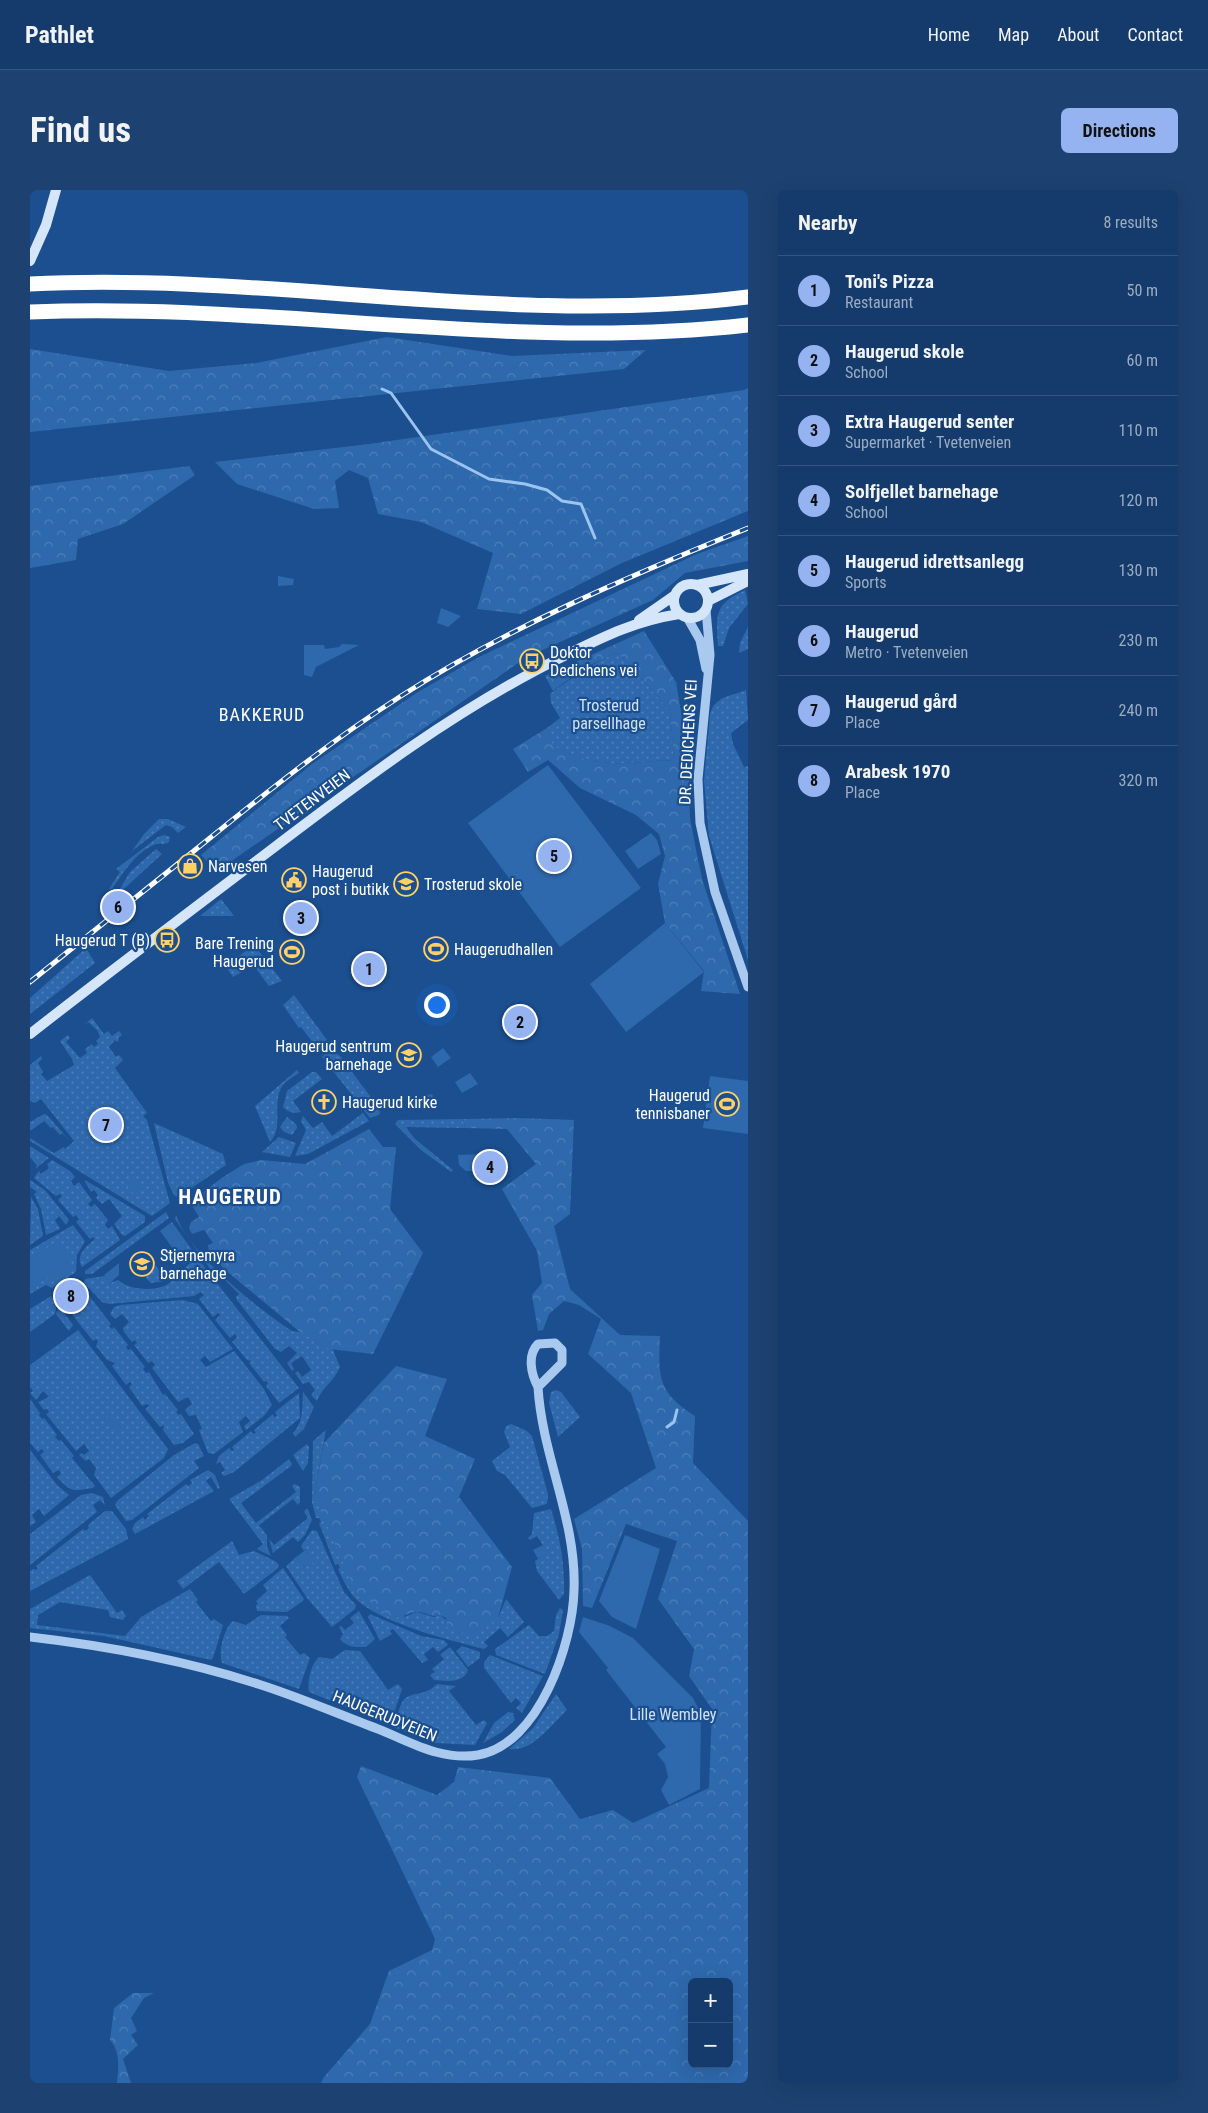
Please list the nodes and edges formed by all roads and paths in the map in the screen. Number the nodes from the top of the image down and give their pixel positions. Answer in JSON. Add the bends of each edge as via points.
{"nodes":[{"id":1,"x":56,"y":190,"type":"edge"},
{"id":2,"x":30,"y":261,"type":"edge"},
{"id":3,"x":30,"y":284,"type":"edge"},
{"id":4,"x":748,"y":297,"type":"edge"},
{"id":5,"x":30,"y":312,"type":"edge"},
{"id":6,"x":748,"y":325,"type":"edge"},
{"id":7,"x":748,"y":574,"type":"edge"},
{"id":8,"x":748,"y":582,"type":"edge"},
{"id":9,"x":697,"y":585,"type":"junction"},
{"id":10,"x":675,"y":595,"type":"junction"},
{"id":11,"x":707,"y":605,"type":"junction"},
{"id":12,"x":657,"y":613,"type":"junction"},
{"id":13,"x":684,"y":616,"type":"junction"},
{"id":14,"x":707,"y":672,"type":"junction"},
{"id":15,"x":748,"y":987,"type":"edge"},
{"id":16,"x":30,"y":1034,"type":"edge"},
{"id":17,"x":538,"y":1387,"type":"junction"},
{"id":18,"x":30,"y":1637,"type":"edge"}],
"edges":[{"from":1,"to":2,"type":"main road"},
{"from":3,"to":4,"type":"highway","via":[[218,285],[520,306],[612,307]]},
{"from":5,"to":6,"type":"highway","via":[[135,310],[530,333],[618,334]]},
{"from":7,"to":9,"type":"main road"},
{"from":8,"to":11,"type":"main road"},
{"from":9,"to":10,"type":"main road","via":[[687,584]]},
{"from":9,"to":11,"type":"main road","via":[[705,592]]},
{"from":10,"to":12,"type":"main road","name":"TVETENVEIEN"},
{"from":10,"to":13,"type":"main road","via":[[674,607]]},
{"from":11,"to":13,"type":"main road","via":[[699,617]]},
{"from":11,"to":14,"type":"street","name":"DR. DEDICHENS VEI","via":[[710,655]]},
{"from":12,"to":13,"type":"main road","name":"TVETENVEIEN"},
{"from":12,"to":16,"type":"main road","name":"TVETENVEIEN","via":[[516,681],[428,735],[285,839]]},
{"from":13,"to":14,"type":"street","name":"DR. DEDICHENS VEI","via":[[700,640]]},
{"from":14,"to":15,"type":"street","name":"DR. DEDICHENS VEI","via":[[698,779],[700,823],[715,892]]},
{"from":17,"to":17,"type":"street","name":"HAUGERUDVEIEN","via":[[562,1363],[562,1350],[555,1343],[542,1342],[532,1352],[533,1375]]},
{"from":17,"to":18,"type":"street","name":"HAUGERUDVEIEN","via":[[542,1429],[573,1557],[573,1612],[561,1662],[546,1694],[517,1732],[493,1750],[469,1756],[441,1754],[301,1699],[212,1670],[136,1652]]}]}
